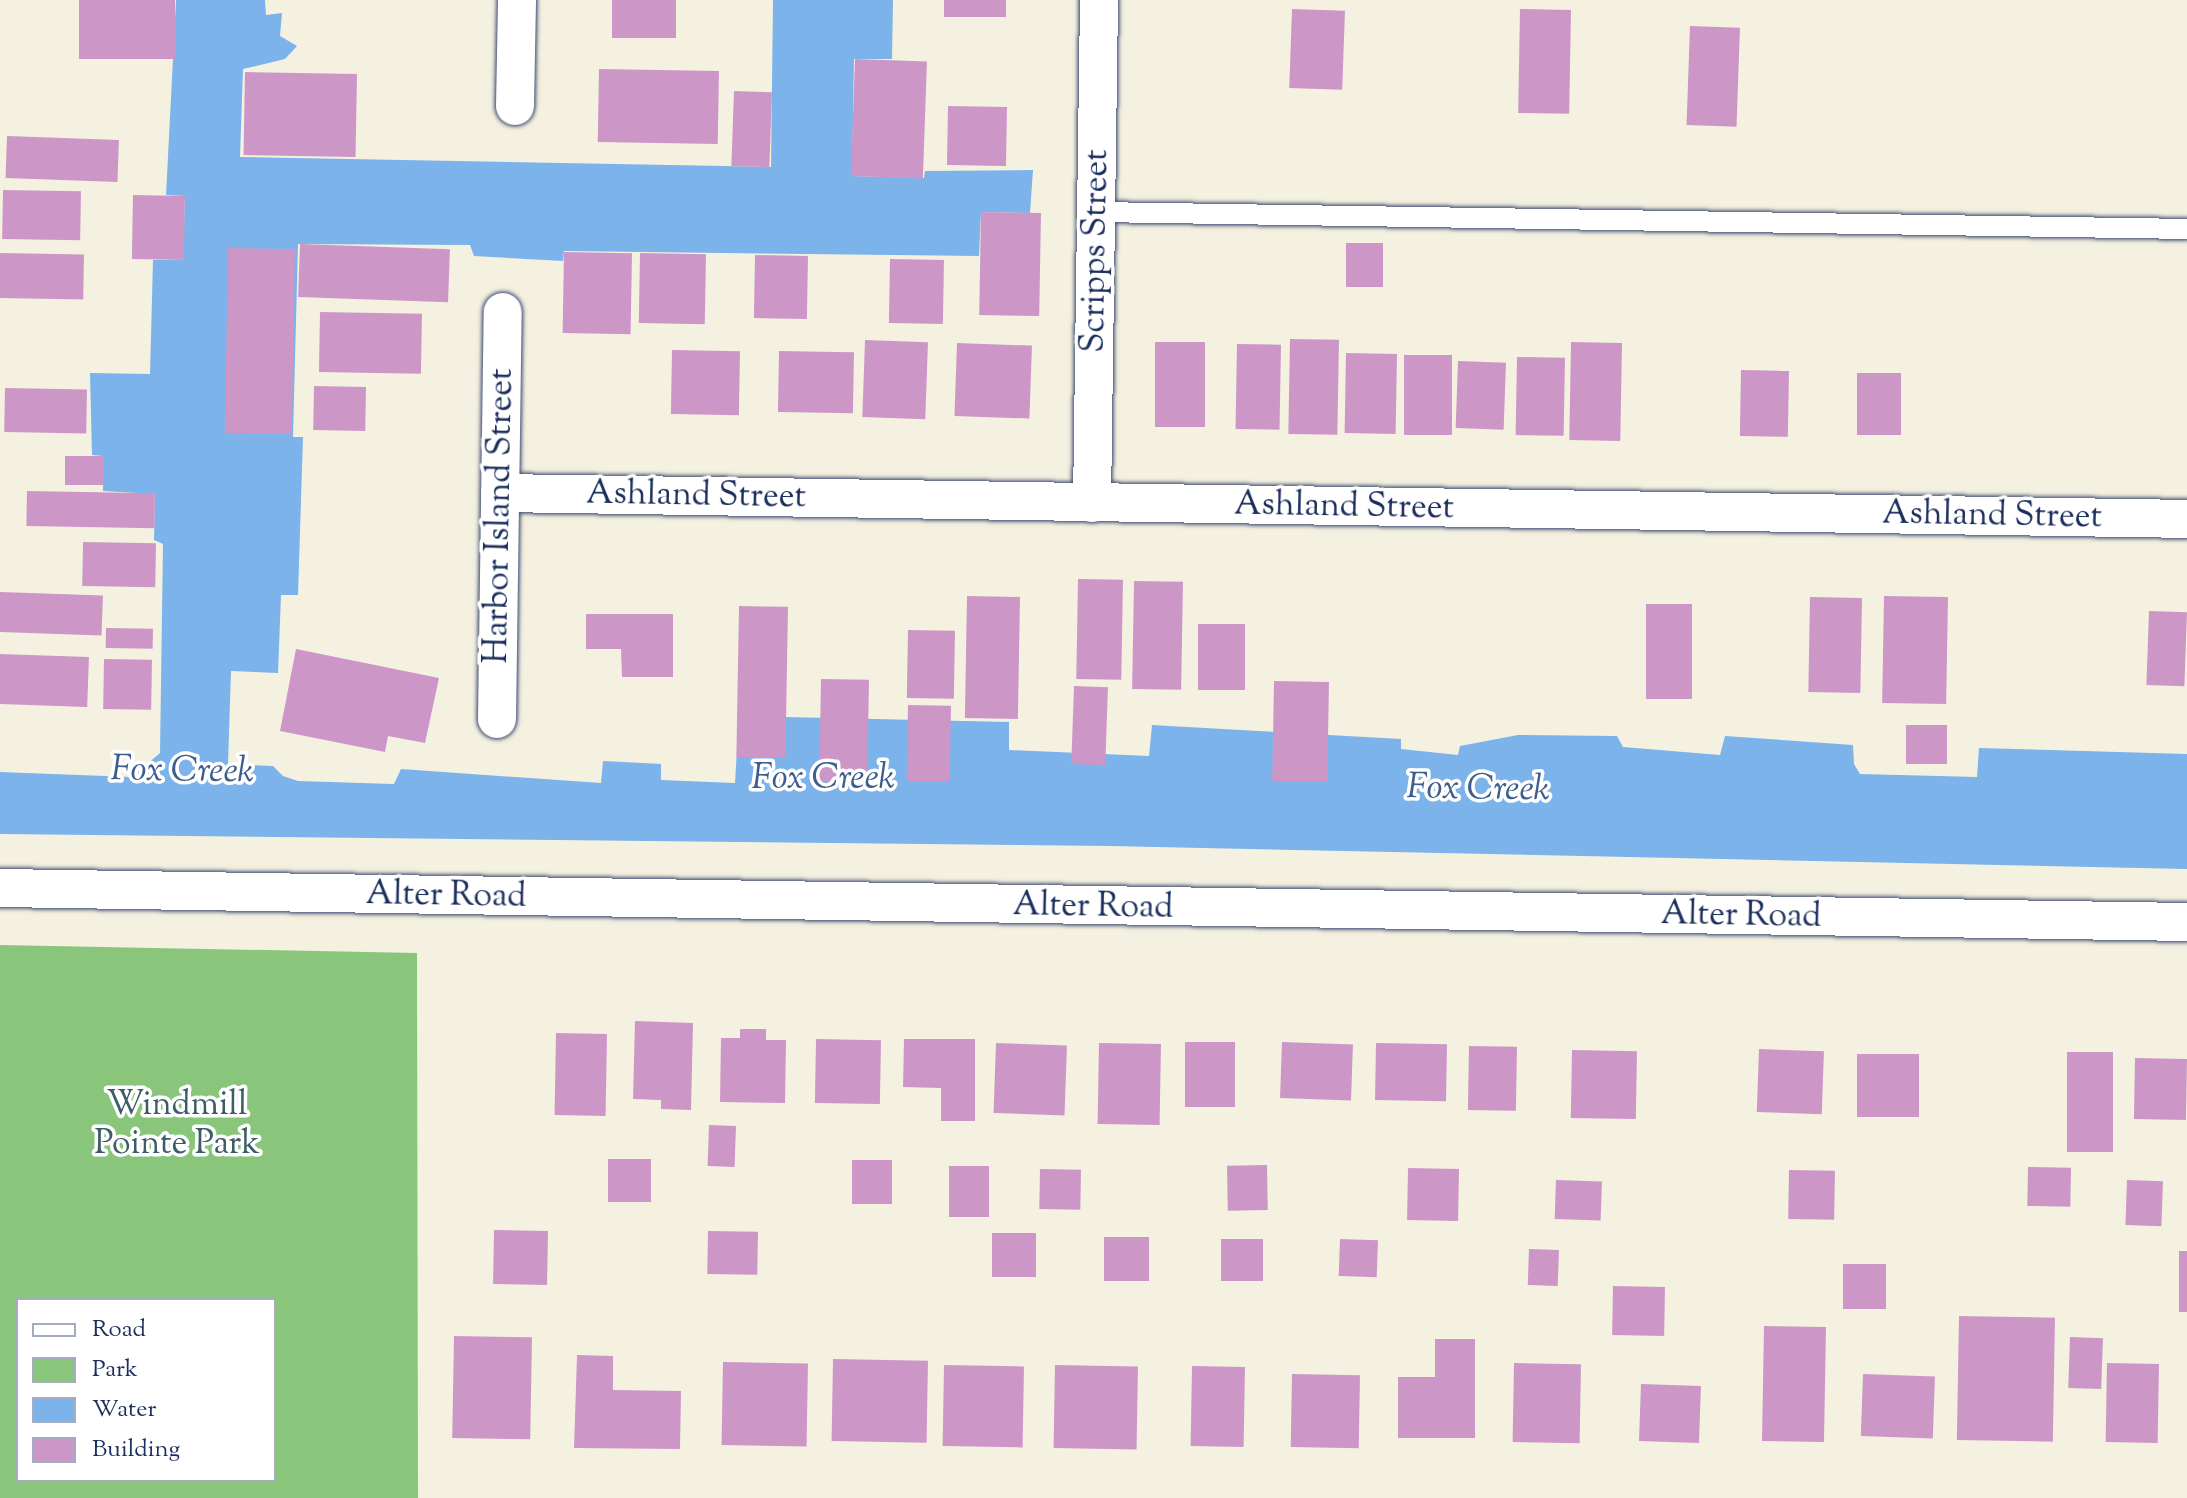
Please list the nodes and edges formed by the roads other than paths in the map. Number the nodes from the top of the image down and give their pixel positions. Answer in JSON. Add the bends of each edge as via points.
{"nodes":[{"id":1,"x":517,"y":0,"type":"edge"},
{"id":2,"x":1099,"y":0,"type":"edge"},
{"id":3,"x":515,"y":106,"type":"dead end"},
{"id":4,"x":1096,"y":212,"type":"junction"},
{"id":5,"x":2187,"y":229,"type":"edge"},
{"id":6,"x":503,"y":312,"type":"dead end"},
{"id":7,"x":500,"y":493,"type":"junction"},
{"id":8,"x":1092,"y":503,"type":"junction"},
{"id":9,"x":2187,"y":519,"type":"edge"},
{"id":10,"x":497,"y":719,"type":"dead end"},
{"id":11,"x":0,"y":888,"type":"edge"},
{"id":12,"x":2187,"y":922,"type":"edge"}],
"edges":[{"from":1,"to":3,"type":"street"},
{"from":2,"to":4,"type":"street","name":"Scripps Street"},
{"from":4,"to":5,"type":"lane"},
{"from":4,"to":8,"type":"street","name":"Scripps Street"},
{"from":6,"to":7,"type":"street","name":"Harbor Island Street"},
{"from":7,"to":8,"type":"street","name":"Ashland Street"},
{"from":7,"to":10,"type":"street","name":"Harbor Island Street"},
{"from":8,"to":9,"type":"street","name":"Ashland Street"},
{"from":11,"to":12,"type":"street","name":"Alter Road"}]}
